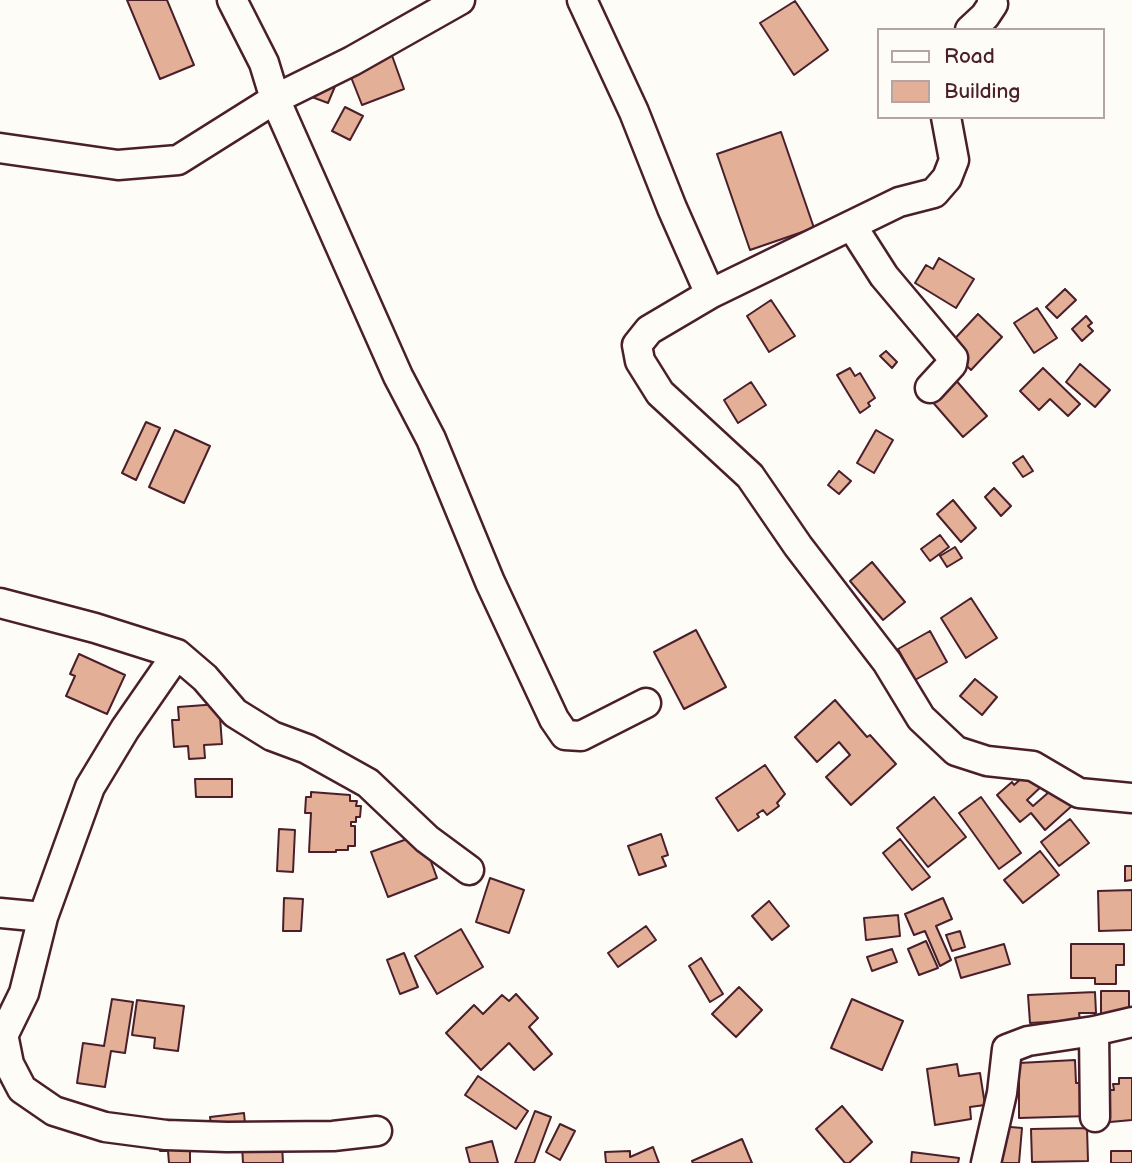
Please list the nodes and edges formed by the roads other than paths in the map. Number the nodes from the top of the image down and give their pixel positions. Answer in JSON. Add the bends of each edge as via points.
{"nodes":[{"id":1,"x":232,"y":0,"type":"edge"},
{"id":2,"x":460,"y":0,"type":"edge"},
{"id":3,"x":582,"y":0,"type":"edge"},
{"id":4,"x":992,"y":0,"type":"edge"},
{"id":5,"x":972,"y":28,"type":"edge"},
{"id":6,"x":275,"y":99,"type":"junction"},
{"id":7,"x":946,"y":119,"type":"edge"},
{"id":8,"x":0,"y":148,"type":"edge"},
{"id":9,"x":852,"y":226,"type":"junction"},
{"id":10,"x":710,"y":294,"type":"junction"},
{"id":11,"x":929,"y":388,"type":"dead end"},
{"id":12,"x":0,"y":603,"type":"edge"},
{"id":13,"x":177,"y":654,"type":"junction"},
{"id":14,"x":646,"y":703,"type":"dead end"},
{"id":15,"x":1132,"y":798,"type":"edge"},
{"id":16,"x":469,"y":870,"type":"dead end"},
{"id":17,"x":0,"y":913,"type":"edge"},
{"id":18,"x":43,"y":917,"type":"junction"},
{"id":19,"x":1132,"y":1022,"type":"edge"},
{"id":20,"x":1094,"y":1031,"type":"junction"},
{"id":21,"x":2,"y":1038,"type":"edge"},
{"id":22,"x":1095,"y":1117,"type":"dead end"},
{"id":23,"x":377,"y":1131,"type":"dead end"},
{"id":24,"x":986,"y":1163,"type":"edge"}],
"edges":[{"from":1,"to":6,"type":"street","via":[[264,63]]},
{"from":2,"to":6,"type":"street"},
{"from":3,"to":10,"type":"street"},
{"from":4,"to":5,"type":"street","via":[[985,16]]},
{"from":6,"to":8,"type":"street","via":[[178,160],[118,165]]},
{"from":6,"to":14,"type":"street","via":[[554,719],[565,735],[581,736]]},
{"from":7,"to":9,"type":"street","via":[[954,160],[947,178],[934,192],[899,202]]},
{"from":9,"to":10,"type":"street"},
{"from":9,"to":11,"type":"street","via":[[884,276],[953,358]]},
{"from":10,"to":15,"type":"street","via":[[649,330],[637,345],[640,361],[660,393],[750,476],[887,662],[920,718],[956,751],[987,761],[1033,766],[1079,793]]},
{"from":12,"to":13,"type":"street"},
{"from":13,"to":16,"type":"street","via":[[235,713],[368,783],[427,839]]},
{"from":13,"to":18,"type":"street","via":[[90,787]]},
{"from":17,"to":18,"type":"street"},
{"from":18,"to":21,"type":"street","via":[[24,993]]},
{"from":19,"to":20,"type":"street"},
{"from":20,"to":22,"type":"street"},
{"from":20,"to":24,"type":"street","via":[[1028,1041],[1007,1049]]},
{"from":21,"to":23,"type":"street","via":[[22,1089],[54,1111],[104,1127],[227,1137]]}]}
